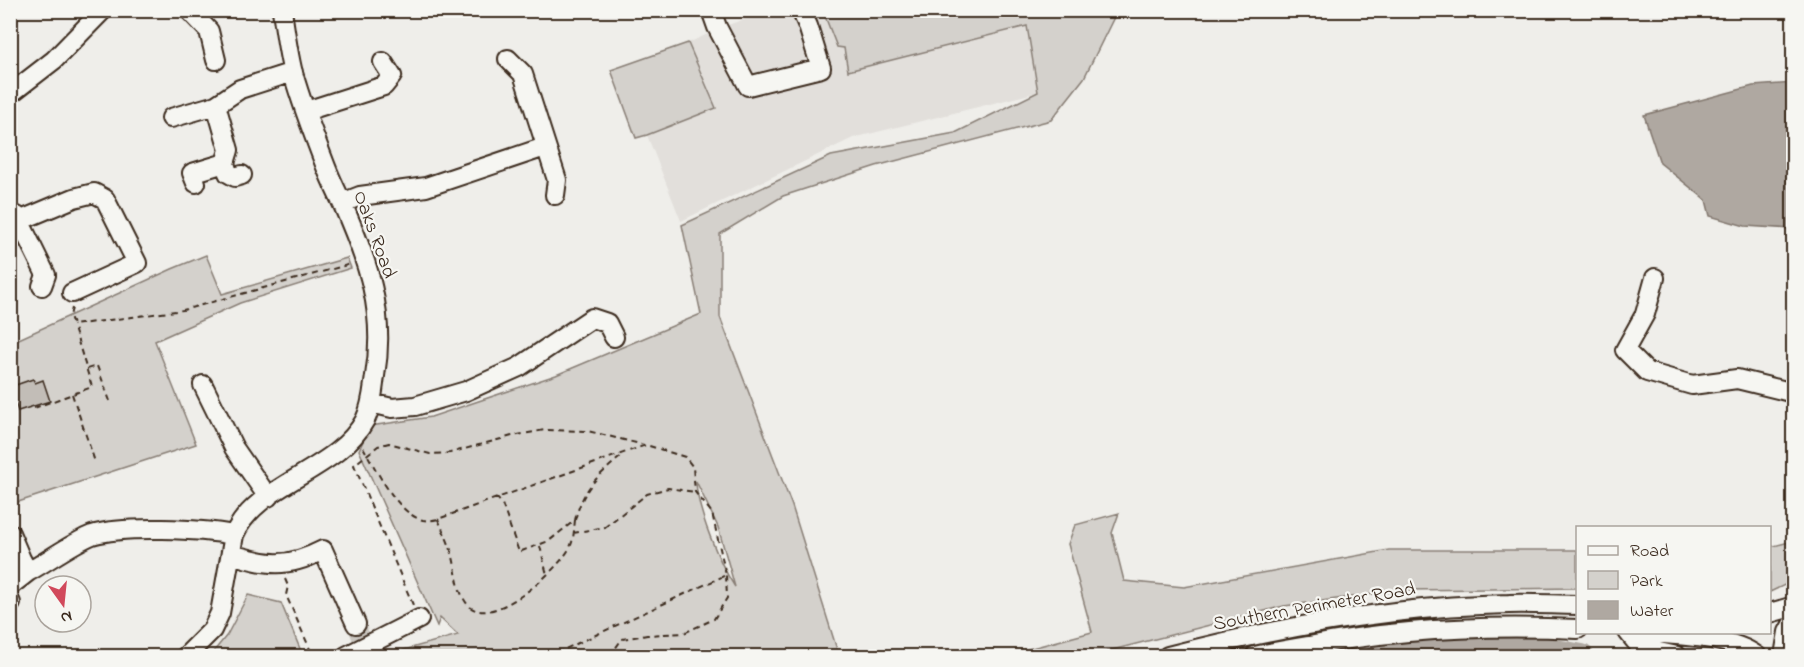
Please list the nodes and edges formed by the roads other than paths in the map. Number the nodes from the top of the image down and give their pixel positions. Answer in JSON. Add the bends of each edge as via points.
{"nodes":[{"id":1,"x":103,"y":10,"type":"edge"},
{"id":2,"x":189,"y":10,"type":"edge"},
{"id":3,"x":282,"y":10,"type":"edge"},
{"id":4,"x":801,"y":10,"type":"edge"},
{"id":5,"x":712,"y":12,"type":"edge"},
{"id":6,"x":508,"y":59,"type":"dead end"},
{"id":7,"x":216,"y":60,"type":"dead end"},
{"id":8,"x":383,"y":62,"type":"dead end"},
{"id":9,"x":293,"y":72,"type":"junction"},
{"id":10,"x":10,"y":93,"type":"edge"},
{"id":11,"x":216,"y":105,"type":"junction"},
{"id":12,"x":306,"y":111,"type":"junction"},
{"id":13,"x":171,"y":118,"type":"dead end"},
{"id":14,"x":545,"y":147,"type":"junction"},
{"id":15,"x":227,"y":156,"type":"junction"},
{"id":16,"x":242,"y":175,"type":"dead end"},
{"id":17,"x":196,"y":183,"type":"dead end"},
{"id":18,"x":555,"y":195,"type":"dead end"},
{"id":19,"x":342,"y":203,"type":"junction"},
{"id":20,"x":14,"y":215,"type":"edge"},
{"id":21,"x":1655,"y":278,"type":"dead end"},
{"id":22,"x":42,"y":286,"type":"dead end"},
{"id":23,"x":72,"y":293,"type":"road end"},
{"id":24,"x":614,"y":337,"type":"dead end"},
{"id":25,"x":203,"y":385,"type":"dead end"},
{"id":26,"x":1794,"y":393,"type":"edge"},
{"id":27,"x":371,"y":403,"type":"junction"},
{"id":28,"x":268,"y":497,"type":"junction"},
{"id":29,"x":10,"y":532,"type":"edge"},
{"id":30,"x":234,"y":535,"type":"junction"},
{"id":31,"x":231,"y":554,"type":"junction"},
{"id":32,"x":28,"y":572,"type":"junction"},
{"id":33,"x":10,"y":586,"type":"edge"},
{"id":34,"x":1576,"y":606,"type":"edge"},
{"id":35,"x":1794,"y":606,"type":"edge"},
{"id":36,"x":1771,"y":613,"type":"edge"},
{"id":37,"x":419,"y":619,"type":"road end"},
{"id":38,"x":1794,"y":621,"type":"edge"},
{"id":39,"x":1576,"y":629,"type":"edge"},
{"id":40,"x":1629,"y":634,"type":"edge"},
{"id":41,"x":1649,"y":634,"type":"edge"},
{"id":42,"x":361,"y":636,"type":"junction"},
{"id":43,"x":186,"y":657,"type":"edge"},
{"id":44,"x":346,"y":657,"type":"edge"},
{"id":45,"x":1168,"y":657,"type":"edge"},
{"id":46,"x":1255,"y":657,"type":"edge"},
{"id":47,"x":1677,"y":657,"type":"edge"},
{"id":48,"x":1756,"y":657,"type":"edge"},
{"id":49,"x":1784,"y":657,"type":"edge"}],
"edges":[{"from":1,"to":10,"type":"street","via":[[54,60]]},
{"from":2,"to":7,"type":"street","via":[[209,31]]},
{"from":3,"to":9,"type":"street","name":"Oaks Road"},
{"from":4,"to":5,"type":"street","via":[[821,68],[748,86]]},
{"from":6,"to":14,"type":"street","via":[[523,74]]},
{"from":8,"to":12,"type":"street","via":[[392,76],[384,86]]},
{"from":9,"to":11,"type":"street","via":[[240,90]]},
{"from":9,"to":12,"type":"street","name":"Oaks Road"},
{"from":11,"to":13,"type":"street"},
{"from":11,"to":15,"type":"street"},
{"from":12,"to":19,"type":"street","name":"Oaks Road"},
{"from":14,"to":18,"type":"street","via":[[557,180]]},
{"from":14,"to":19,"type":"street","via":[[426,187],[360,196]]},
{"from":15,"to":16,"type":"street","via":[[228,173]]},
{"from":15,"to":17,"type":"street","via":[[192,173]]},
{"from":19,"to":27,"type":"street","name":"Oaks Road","via":[[372,282],[379,324]]},
{"from":20,"to":22,"type":"street","via":[[46,275]]},
{"from":20,"to":23,"type":"street","via":[[94,193],[105,199],[136,263]]},
{"from":21,"to":26,"type":"street","via":[[1645,314],[1625,350],[1647,372],[1692,385],[1737,379]]},
{"from":24,"to":27,"type":"street","via":[[607,323],[592,318],[519,367],[466,391],[415,406],[392,408]]},
{"from":25,"to":28,"type":"street","via":[[234,448]]},
{"from":27,"to":28,"type":"street","name":"Oaks Road","via":[[365,419],[340,450]]},
{"from":28,"to":30,"type":"street","name":"Oaks Road","via":[[246,515]]},
{"from":29,"to":32,"type":"street"},
{"from":30,"to":31,"type":"street","name":"Oaks Road"},
{"from":30,"to":32,"type":"street","via":[[214,531],[117,530],[91,536]]},
{"from":31,"to":42,"type":"street","via":[[279,564],[330,546]]},
{"from":31,"to":43,"type":"street","name":"Oaks Road","via":[[220,613],[212,630]]},
{"from":32,"to":33,"type":"street"},
{"from":34,"to":45,"type":"street","name":"Southern Perimeter Road","via":[[1511,603],[1388,612],[1280,630]]},
{"from":35,"to":36,"type":"street"},
{"from":37,"to":42,"type":"street"},
{"from":38,"to":49,"type":"street"},
{"from":39,"to":46,"type":"street","name":"Southern Perimeter Road","via":[[1520,626],[1395,633]]},
{"from":40,"to":47,"type":"street","via":[[1641,648]]},
{"from":41,"to":48,"type":"street","via":[[1722,642],[1750,651]]},
{"from":42,"to":44,"type":"street"}]}
